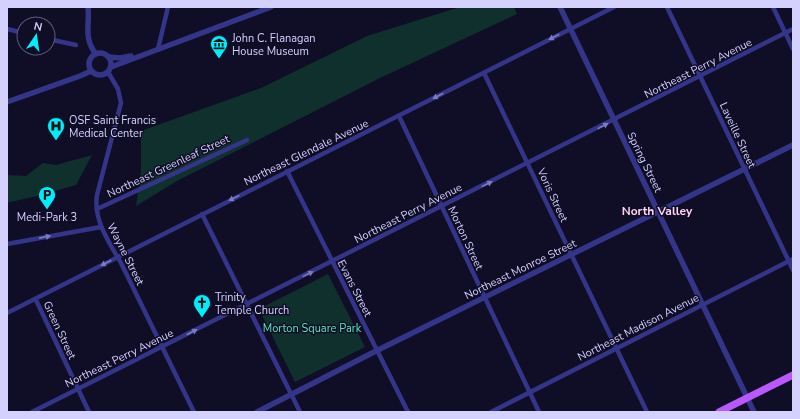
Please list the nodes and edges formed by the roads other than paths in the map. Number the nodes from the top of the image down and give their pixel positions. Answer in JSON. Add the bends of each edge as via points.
{"nodes":[{"id":1,"x":88,"y":7,"type":"edge"},
{"id":2,"x":168,"y":7,"type":"edge"},
{"id":3,"x":271,"y":7,"type":"edge"},
{"id":4,"x":560,"y":7,"type":"edge"},
{"id":5,"x":614,"y":7,"type":"edge"},
{"id":6,"x":667,"y":7,"type":"edge"},
{"id":7,"x":773,"y":7,"type":"edge"},
{"id":8,"x":570,"y":29,"type":"junction"},
{"id":9,"x":793,"y":29,"type":"edge"},
{"id":10,"x":786,"y":33,"type":"junction"},
{"id":11,"x":56,"y":41,"type":"edge"},
{"id":12,"x":76,"y":45,"type":"dead end"},
{"id":13,"x":793,"y":48,"type":"edge"},
{"id":14,"x":158,"y":49,"type":"junction"},
{"id":15,"x":96,"y":54,"type":"junction"},
{"id":16,"x":143,"y":54,"type":"junction"},
{"id":17,"x":109,"y":57,"type":"junction"},
{"id":18,"x":110,"y":70,"type":"junction"},
{"id":19,"x":91,"y":71,"type":"junction"},
{"id":20,"x":484,"y":73,"type":"junction"},
{"id":21,"x":700,"y":77,"type":"junction"},
{"id":22,"x":7,"y":102,"type":"edge"},
{"id":23,"x":398,"y":116,"type":"junction"},
{"id":24,"x":614,"y":120,"type":"junction"},
{"id":25,"x":247,"y":140,"type":"dead end"},
{"id":26,"x":793,"y":144,"type":"edge"},
{"id":27,"x":528,"y":163,"type":"junction"},
{"id":28,"x":744,"y":170,"type":"junction"},
{"id":29,"x":287,"y":171,"type":"junction"},
{"id":30,"x":442,"y":206,"type":"junction"},
{"id":31,"x":96,"y":209,"type":"junction"},
{"id":32,"x":659,"y":212,"type":"junction"},
{"id":33,"x":202,"y":214,"type":"junction"},
{"id":34,"x":102,"y":227,"type":"junction"},
{"id":35,"x":7,"y":244,"type":"edge"},
{"id":36,"x":571,"y":255,"type":"junction"},
{"id":37,"x":117,"y":257,"type":"junction"},
{"id":38,"x":791,"y":260,"type":"edge"},
{"id":39,"x":332,"y":262,"type":"junction"},
{"id":40,"x":793,"y":270,"type":"edge"},
{"id":41,"x":484,"y":298,"type":"junction"},
{"id":42,"x":36,"y":300,"type":"junction"},
{"id":43,"x":703,"y":304,"type":"junction"},
{"id":44,"x":246,"y":305,"type":"junction"},
{"id":45,"x":7,"y":313,"type":"edge"},
{"id":46,"x":162,"y":347,"type":"junction"},
{"id":47,"x":617,"y":348,"type":"junction"},
{"id":48,"x":376,"y":351,"type":"junction"},
{"id":49,"x":793,"y":375,"type":"edge"},
{"id":50,"x":78,"y":389,"type":"junction"},
{"id":51,"x":529,"y":393,"type":"junction"},
{"id":52,"x":291,"y":394,"type":"junction"},
{"id":53,"x":747,"y":398,"type":"junction"},
{"id":54,"x":32,"y":412,"type":"edge"},
{"id":55,"x":89,"y":412,"type":"edge"},
{"id":56,"x":194,"y":412,"type":"edge"},
{"id":57,"x":257,"y":412,"type":"edge"},
{"id":58,"x":300,"y":412,"type":"edge"},
{"id":59,"x":408,"y":412,"type":"edge"},
{"id":60,"x":491,"y":412,"type":"edge"},
{"id":61,"x":539,"y":412,"type":"edge"},
{"id":62,"x":647,"y":412,"type":"edge"},
{"id":63,"x":719,"y":412,"type":"edge"},
{"id":64,"x":754,"y":412,"type":"edge"}],
"edges":[{"from":1,"to":15,"type":"street","via":[[88,37],[90,47]]},
{"from":2,"to":14,"type":"street"},
{"from":3,"to":14,"type":"street"},
{"from":4,"to":8,"type":"street","name":"Spring Street"},
{"from":5,"to":8,"type":"street","name":"Northeast Glendale Avenue"},
{"from":6,"to":21,"type":"street","name":"Laveille Street"},
{"from":7,"to":10,"type":"street"},
{"from":8,"to":20,"type":"street","name":"Northeast Glendale Avenue","one_way":true},
{"from":8,"to":24,"type":"street","name":"Spring Street"},
{"from":9,"to":10,"type":"street","name":"Northeast Perry Avenue"},
{"from":10,"to":13,"type":"street"},
{"from":10,"to":21,"type":"street","name":"Northeast Perry Avenue"},
{"from":11,"to":12,"type":"street"},
{"from":14,"to":16,"type":"street"},
{"from":15,"to":17,"type":"street","via":[[103,53]]},
{"from":15,"to":19,"type":"street","via":[[89,61]]},
{"from":16,"to":17,"type":"street"},
{"from":16,"to":18,"type":"street"},
{"from":17,"to":18,"type":"street"},
{"from":18,"to":19,"type":"street","via":[[102,76]]},
{"from":18,"to":31,"type":"street","name":"Wayne Street","via":[[121,104],[98,191]]},
{"from":19,"to":22,"type":"street"},
{"from":20,"to":23,"type":"street","name":"Northeast Glendale Avenue","one_way":true},
{"from":20,"to":27,"type":"street","name":"Voris Street"},
{"from":21,"to":24,"type":"street","name":"Northeast Perry Avenue"},
{"from":21,"to":28,"type":"street","name":"Laveille Street"},
{"from":23,"to":29,"type":"street","name":"Northeast Glendale Avenue"},
{"from":23,"to":30,"type":"street","name":"Morton Street"},
{"from":27,"to":24,"type":"street","name":"Northeast Perry Avenue","one_way":true},
{"from":24,"to":32,"type":"street","name":"Spring Street"},
{"from":25,"to":31,"type":"street","name":"Northeast Greenleaf Street"},
{"from":26,"to":28,"type":"street","name":"Northeast Monroe Street"},
{"from":30,"to":27,"type":"street","name":"Northeast Perry Avenue","one_way":true},
{"from":27,"to":36,"type":"street","name":"Voris Street"},
{"from":28,"to":32,"type":"street","name":"Northeast Monroe Street"},
{"from":28,"to":38,"type":"street","name":"Laveille Street"},
{"from":29,"to":33,"type":"street","name":"Northeast Glendale Avenue","one_way":true},
{"from":29,"to":39,"type":"street","name":"Evans Street"},
{"from":30,"to":39,"type":"street","name":"Northeast Perry Avenue"},
{"from":30,"to":41,"type":"street","name":"Morton Street"},
{"from":31,"to":34,"type":"street","name":"Wayne Street"},
{"from":32,"to":36,"type":"street","name":"Northeast Monroe Street"},
{"from":32,"to":43,"type":"street","name":"Spring Street"},
{"from":33,"to":37,"type":"street","name":"Northeast Glendale Avenue"},
{"from":33,"to":44,"type":"street"},
{"from":35,"to":34,"type":"street","one_way":true},
{"from":34,"to":37,"type":"street","name":"Wayne Street"},
{"from":36,"to":41,"type":"street","name":"Northeast Monroe Street"},
{"from":36,"to":47,"type":"street","name":"Voris Street"},
{"from":37,"to":42,"type":"street","name":"Northeast Glendale Avenue","one_way":true},
{"from":37,"to":46,"type":"street","name":"Wayne Street"},
{"from":38,"to":40,"type":"street","name":"Laveille Street"},
{"from":38,"to":43,"type":"street","name":"Northeast Madison Avenue"},
{"from":44,"to":39,"type":"street","name":"Northeast Perry Avenue","one_way":true},
{"from":39,"to":48,"type":"street","name":"Evans Street"},
{"from":41,"to":48,"type":"street","name":"Northeast Monroe Street"},
{"from":41,"to":51,"type":"street","name":"Morton Street"},
{"from":42,"to":45,"type":"street","name":"Northeast Glendale Avenue"},
{"from":42,"to":50,"type":"street","name":"Green Street"},
{"from":43,"to":47,"type":"street","name":"Northeast Madison Avenue"},
{"from":43,"to":53,"type":"street","name":"Spring Street"},
{"from":46,"to":44,"type":"street","name":"Northeast Perry Avenue","one_way":true},
{"from":44,"to":52,"type":"street"},
{"from":46,"to":50,"type":"street","name":"Northeast Perry Avenue"},
{"from":46,"to":56,"type":"street","name":"Wayne Street"},
{"from":47,"to":51,"type":"street","name":"Northeast Madison Avenue"},
{"from":47,"to":62,"type":"street","name":"Voris Street"},
{"from":48,"to":52,"type":"street","name":"Northeast Monroe Street"},
{"from":48,"to":59,"type":"street","name":"Evans Street"},
{"from":49,"to":53,"type":"main road"},
{"from":50,"to":54,"type":"street","name":"Northeast Perry Avenue"},
{"from":50,"to":55,"type":"street","name":"Green Street"},
{"from":51,"to":60,"type":"street","name":"Northeast Madison Avenue"},
{"from":51,"to":61,"type":"street","name":"Morton Street"},
{"from":52,"to":57,"type":"street","name":"Northeast Monroe Street"},
{"from":52,"to":58,"type":"street"},
{"from":53,"to":63,"type":"main road"},
{"from":53,"to":64,"type":"street","name":"Spring Street"}]}
